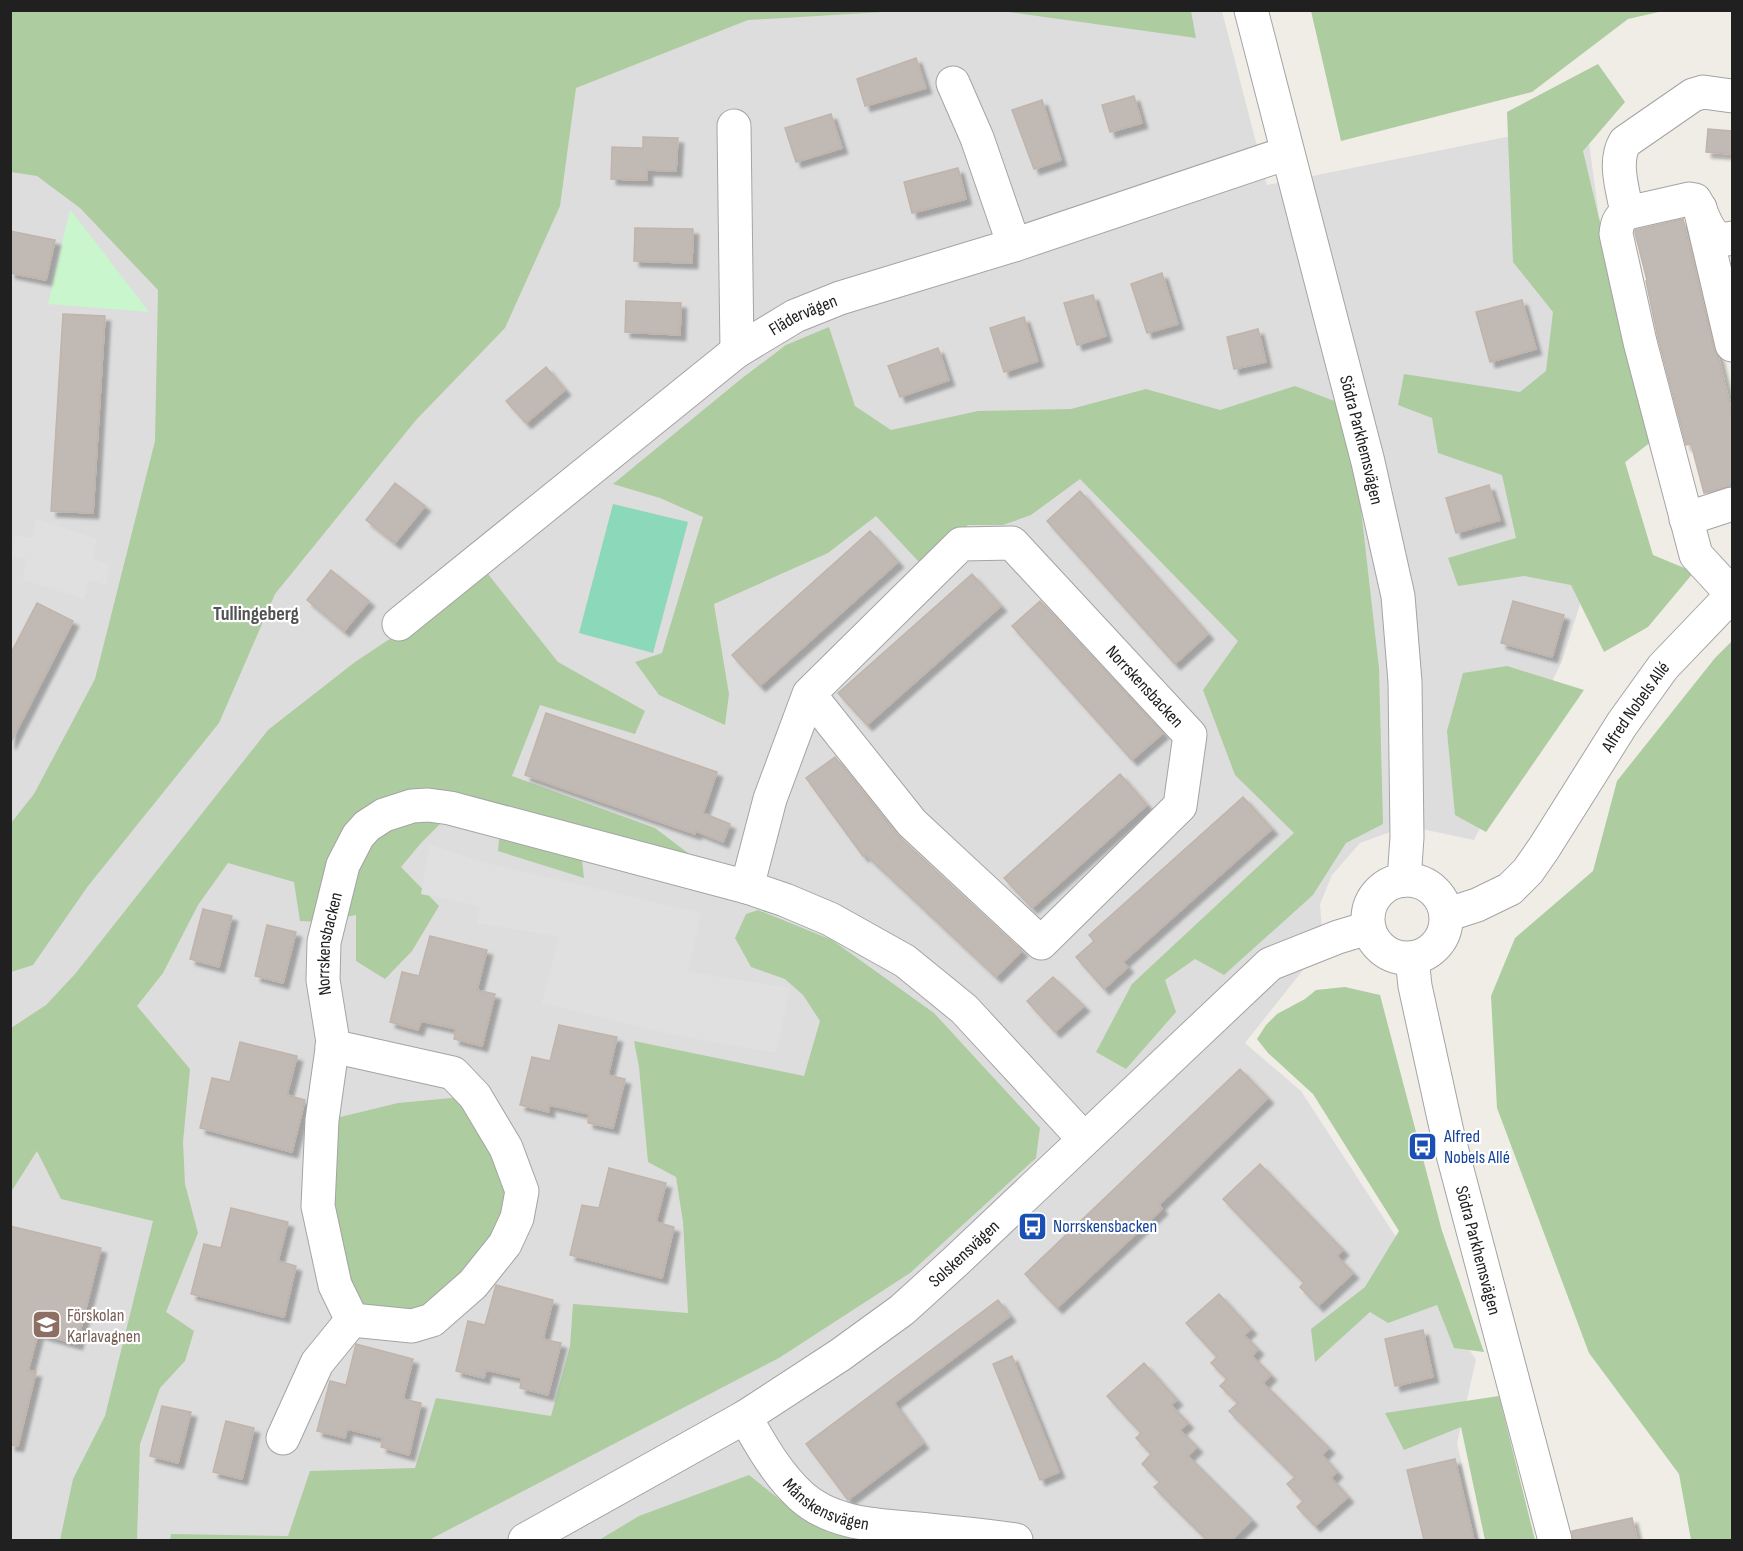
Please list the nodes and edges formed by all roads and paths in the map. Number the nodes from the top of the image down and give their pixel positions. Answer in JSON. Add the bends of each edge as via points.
{"nodes":[{"id":1,"x":1251,"y":10,"type":"edge"},
{"id":2,"x":952,"y":83,"type":"dead end"},
{"id":3,"x":1732,"y":96,"type":"edge"},
{"id":4,"x":734,"y":126,"type":"dead end"},
{"id":5,"x":1287,"y":153,"type":"junction"},
{"id":6,"x":1700,"y":208,"type":"junction"},
{"id":7,"x":1627,"y":213,"type":"junction"},
{"id":8,"x":1732,"y":238,"type":"edge"},
{"id":9,"x":1014,"y":245,"type":"junction"},
{"id":10,"x":1732,"y":345,"type":"edge"},
{"id":11,"x":737,"y":351,"type":"junction"},
{"id":12,"x":1732,"y":504,"type":"edge"},
{"id":13,"x":1686,"y":519,"type":"junction"},
{"id":14,"x":1732,"y":595,"type":"edge"},
{"id":15,"x":399,"y":624,"type":"dead end"},
{"id":16,"x":809,"y":694,"type":"junction"},
{"id":17,"x":1404,"y":880,"type":"junction"},
{"id":18,"x":747,"y":887,"type":"junction"},
{"id":19,"x":1446,"y":915,"type":"junction"},
{"id":20,"x":1368,"y":928,"type":"junction"},
{"id":21,"x":1412,"y":958,"type":"junction"},
{"id":22,"x":332,"y":1046,"type":"junction"},
{"id":23,"x":1084,"y":1139,"type":"junction"},
{"id":24,"x":352,"y":1320,"type":"junction"},
{"id":25,"x":745,"y":1417,"type":"junction"},
{"id":26,"x":283,"y":1438,"type":"dead end"},
{"id":27,"x":525,"y":1540,"type":"edge"},
{"id":28,"x":1016,"y":1540,"type":"edge"},
{"id":29,"x":1556,"y":1540,"type":"edge"}],
"edges":[{"from":1,"to":5,"type":"street","name":"Södra Parkhemsvägen"},
{"from":2,"to":9,"type":"street","via":[[977,138]]},
{"from":3,"to":7,"type":"street","via":[[1703,92],[1693,95],[1625,142],[1618,161]]},
{"from":4,"to":11,"type":"street"},
{"from":5,"to":9,"type":"street","name":"Flädervägen"},
{"from":5,"to":17,"type":"street","name":"Södra Parkhemsvägen","via":[[1368,462],[1398,596],[1406,682]]},
{"from":6,"to":7,"type":"street","via":[[1695,200],[1689,199]]},
{"from":6,"to":8,"type":"street","via":[[1714,237]]},
{"from":6,"to":10,"type":"street"},
{"from":7,"to":13,"type":"street","name":"Alfred Nobels Allé","via":[[1617,224],[1616,234]]},
{"from":9,"to":11,"type":"street","name":"Flädervägen","via":[[840,298],[795,316]]},
{"from":11,"to":15,"type":"street","name":"Flädervägen"},
{"from":12,"to":13,"type":"street"},
{"from":13,"to":14,"type":"street","name":"Alfred Nobels Allé","via":[[1696,555]]},
{"from":14,"to":19,"type":"street","name":"Alfred Nobels Allé","via":[[1663,667],[1622,723],[1528,870],[1510,889]]},
{"from":16,"to":16,"type":"street","name":"Norrskensbacken","via":[[961,544],[1011,543],[1191,735],[1180,806],[1041,943],[912,823]]},
{"from":16,"to":18,"type":"street","name":"Norrskensbacken","via":[[770,799]]},
{"from":17,"to":19,"type":"street","via":[[1417,881],[1434,891]]},
{"from":17,"to":20,"type":"street","via":[[1390,884],[1375,896],[1367,915]]},
{"from":18,"to":22,"type":"street","name":"Norrskensbacken","via":[[450,808],[428,805],[396,809],[367,826],[344,865],[324,942],[323,980]]},
{"from":18,"to":23,"type":"street","name":"Norrskensbacken","via":[[830,918],[904,961],[964,1009]]},
{"from":19,"to":21,"type":"street","via":[[1446,926],[1436,946]]},
{"from":20,"to":21,"type":"street","via":[[1383,951]]},
{"from":20,"to":23,"type":"street","name":"Solskensvägen","via":[[1270,963]]},
{"from":21,"to":29,"type":"street","name":"Södra Parkhemsvägen","via":[[1447,1132]]},
{"from":22,"to":24,"type":"street","name":"Norrskensbacken","via":[[322,1120],[318,1206],[335,1285]]},
{"from":22,"to":24,"type":"street","via":[[453,1072],[475,1096],[506,1148],[522,1191],[517,1218],[505,1244],[473,1284],[432,1320],[412,1326]]},
{"from":23,"to":25,"type":"street","name":"Solskensvägen","via":[[902,1310]]},
{"from":24,"to":26,"type":"street","via":[[317,1363]]},
{"from":25,"to":27,"type":"street","name":"Solskensvägen"},
{"from":25,"to":28,"type":"street","name":"Månskensvägen","via":[[783,1477],[822,1511],[857,1522]]}]}
